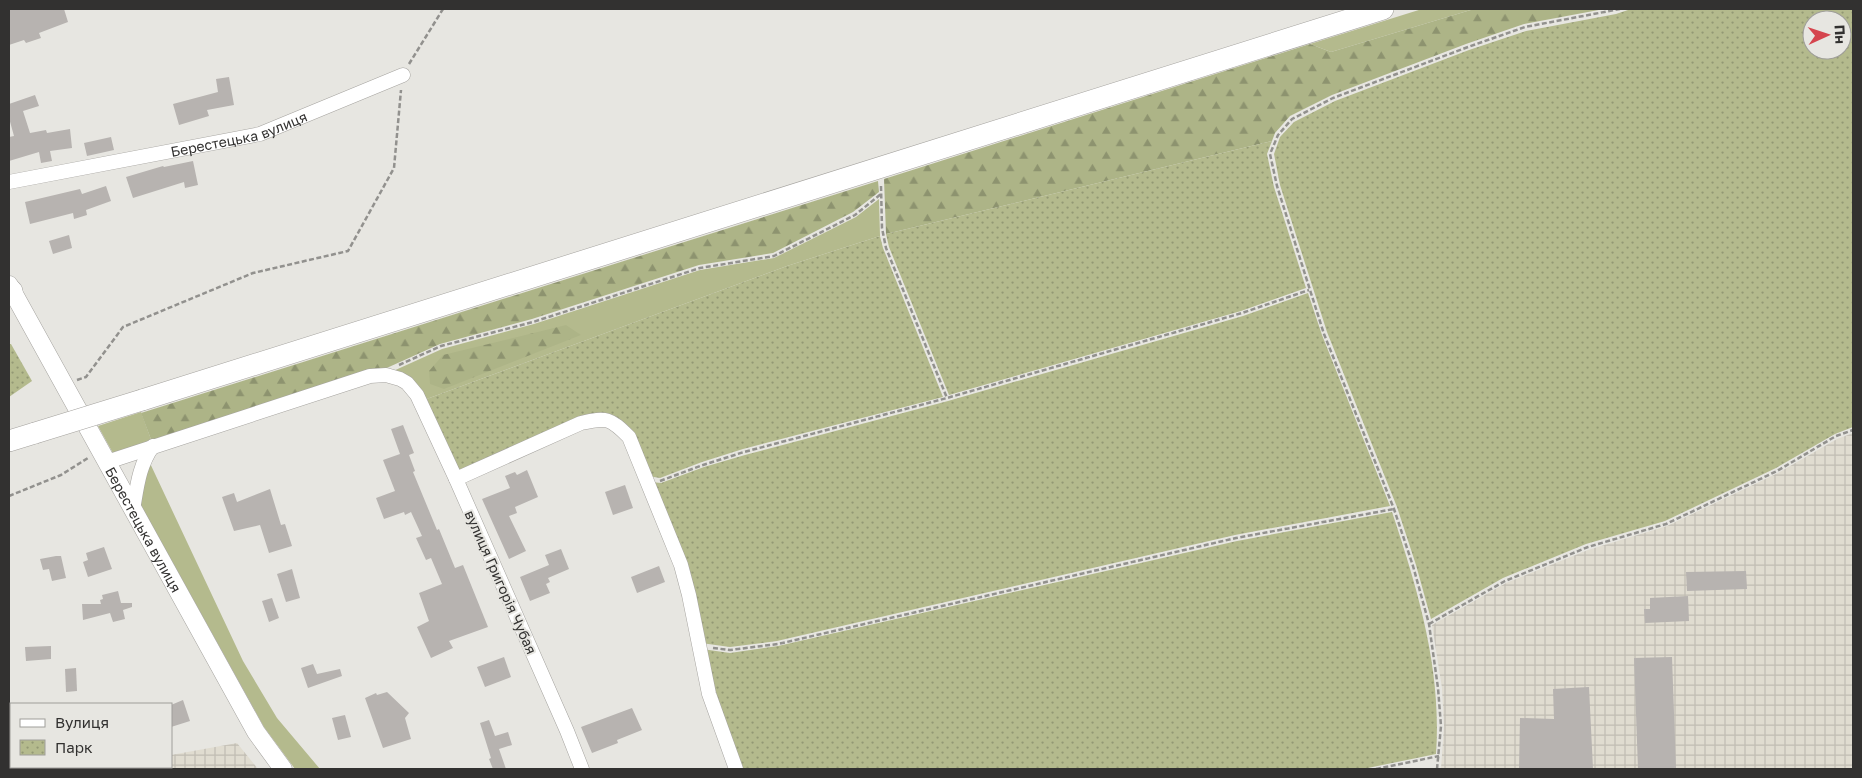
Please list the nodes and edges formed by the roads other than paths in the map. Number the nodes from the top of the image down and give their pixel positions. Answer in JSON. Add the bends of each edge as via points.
{"nodes":[{"id":1,"x":1383,"y":9,"type":"edge"},
{"id":2,"x":403,"y":75,"type":"road end"},
{"id":3,"x":9,"y":182,"type":"edge"},
{"id":4,"x":10,"y":290,"type":"edge"},
{"id":5,"x":9,"y":442,"type":"edge"},
{"id":6,"x":153,"y":446,"type":"junction"},
{"id":7,"x":103,"y":456,"type":"junction"},
{"id":8,"x":456,"y":479,"type":"junction"},
{"id":9,"x":133,"y":510,"type":"junction"},
{"id":10,"x":283,"y":769,"type":"edge"},
{"id":11,"x":582,"y":769,"type":"edge"},
{"id":12,"x":736,"y":769,"type":"edge"}],
"edges":[{"from":1,"to":5,"type":"highway","bridge":true},
{"from":2,"to":3,"type":"street","name":"Берестецька вулиця","via":[[260,134]]},
{"from":4,"to":7,"type":"main road","name":"Берестецька вулиця"},
{"from":6,"to":7,"type":"street"},
{"from":6,"to":8,"type":"street","name":"вулиця Григорія Чубая","via":[[363,378],[386,375],[407,383],[417,395]]},
{"from":6,"to":9,"type":"street","via":[[144,458]]},
{"from":7,"to":9,"type":"main road","name":"Берестецька вулиця"},
{"from":8,"to":11,"type":"street","name":"вулиця Григорія Чубая"},
{"from":8,"to":12,"type":"street","via":[[581,423],[600,419],[615,423],[630,437],[681,565],[708,694]]},
{"from":9,"to":10,"type":"main road","name":"Берестецька вулиця","via":[[256,732]]}]}
